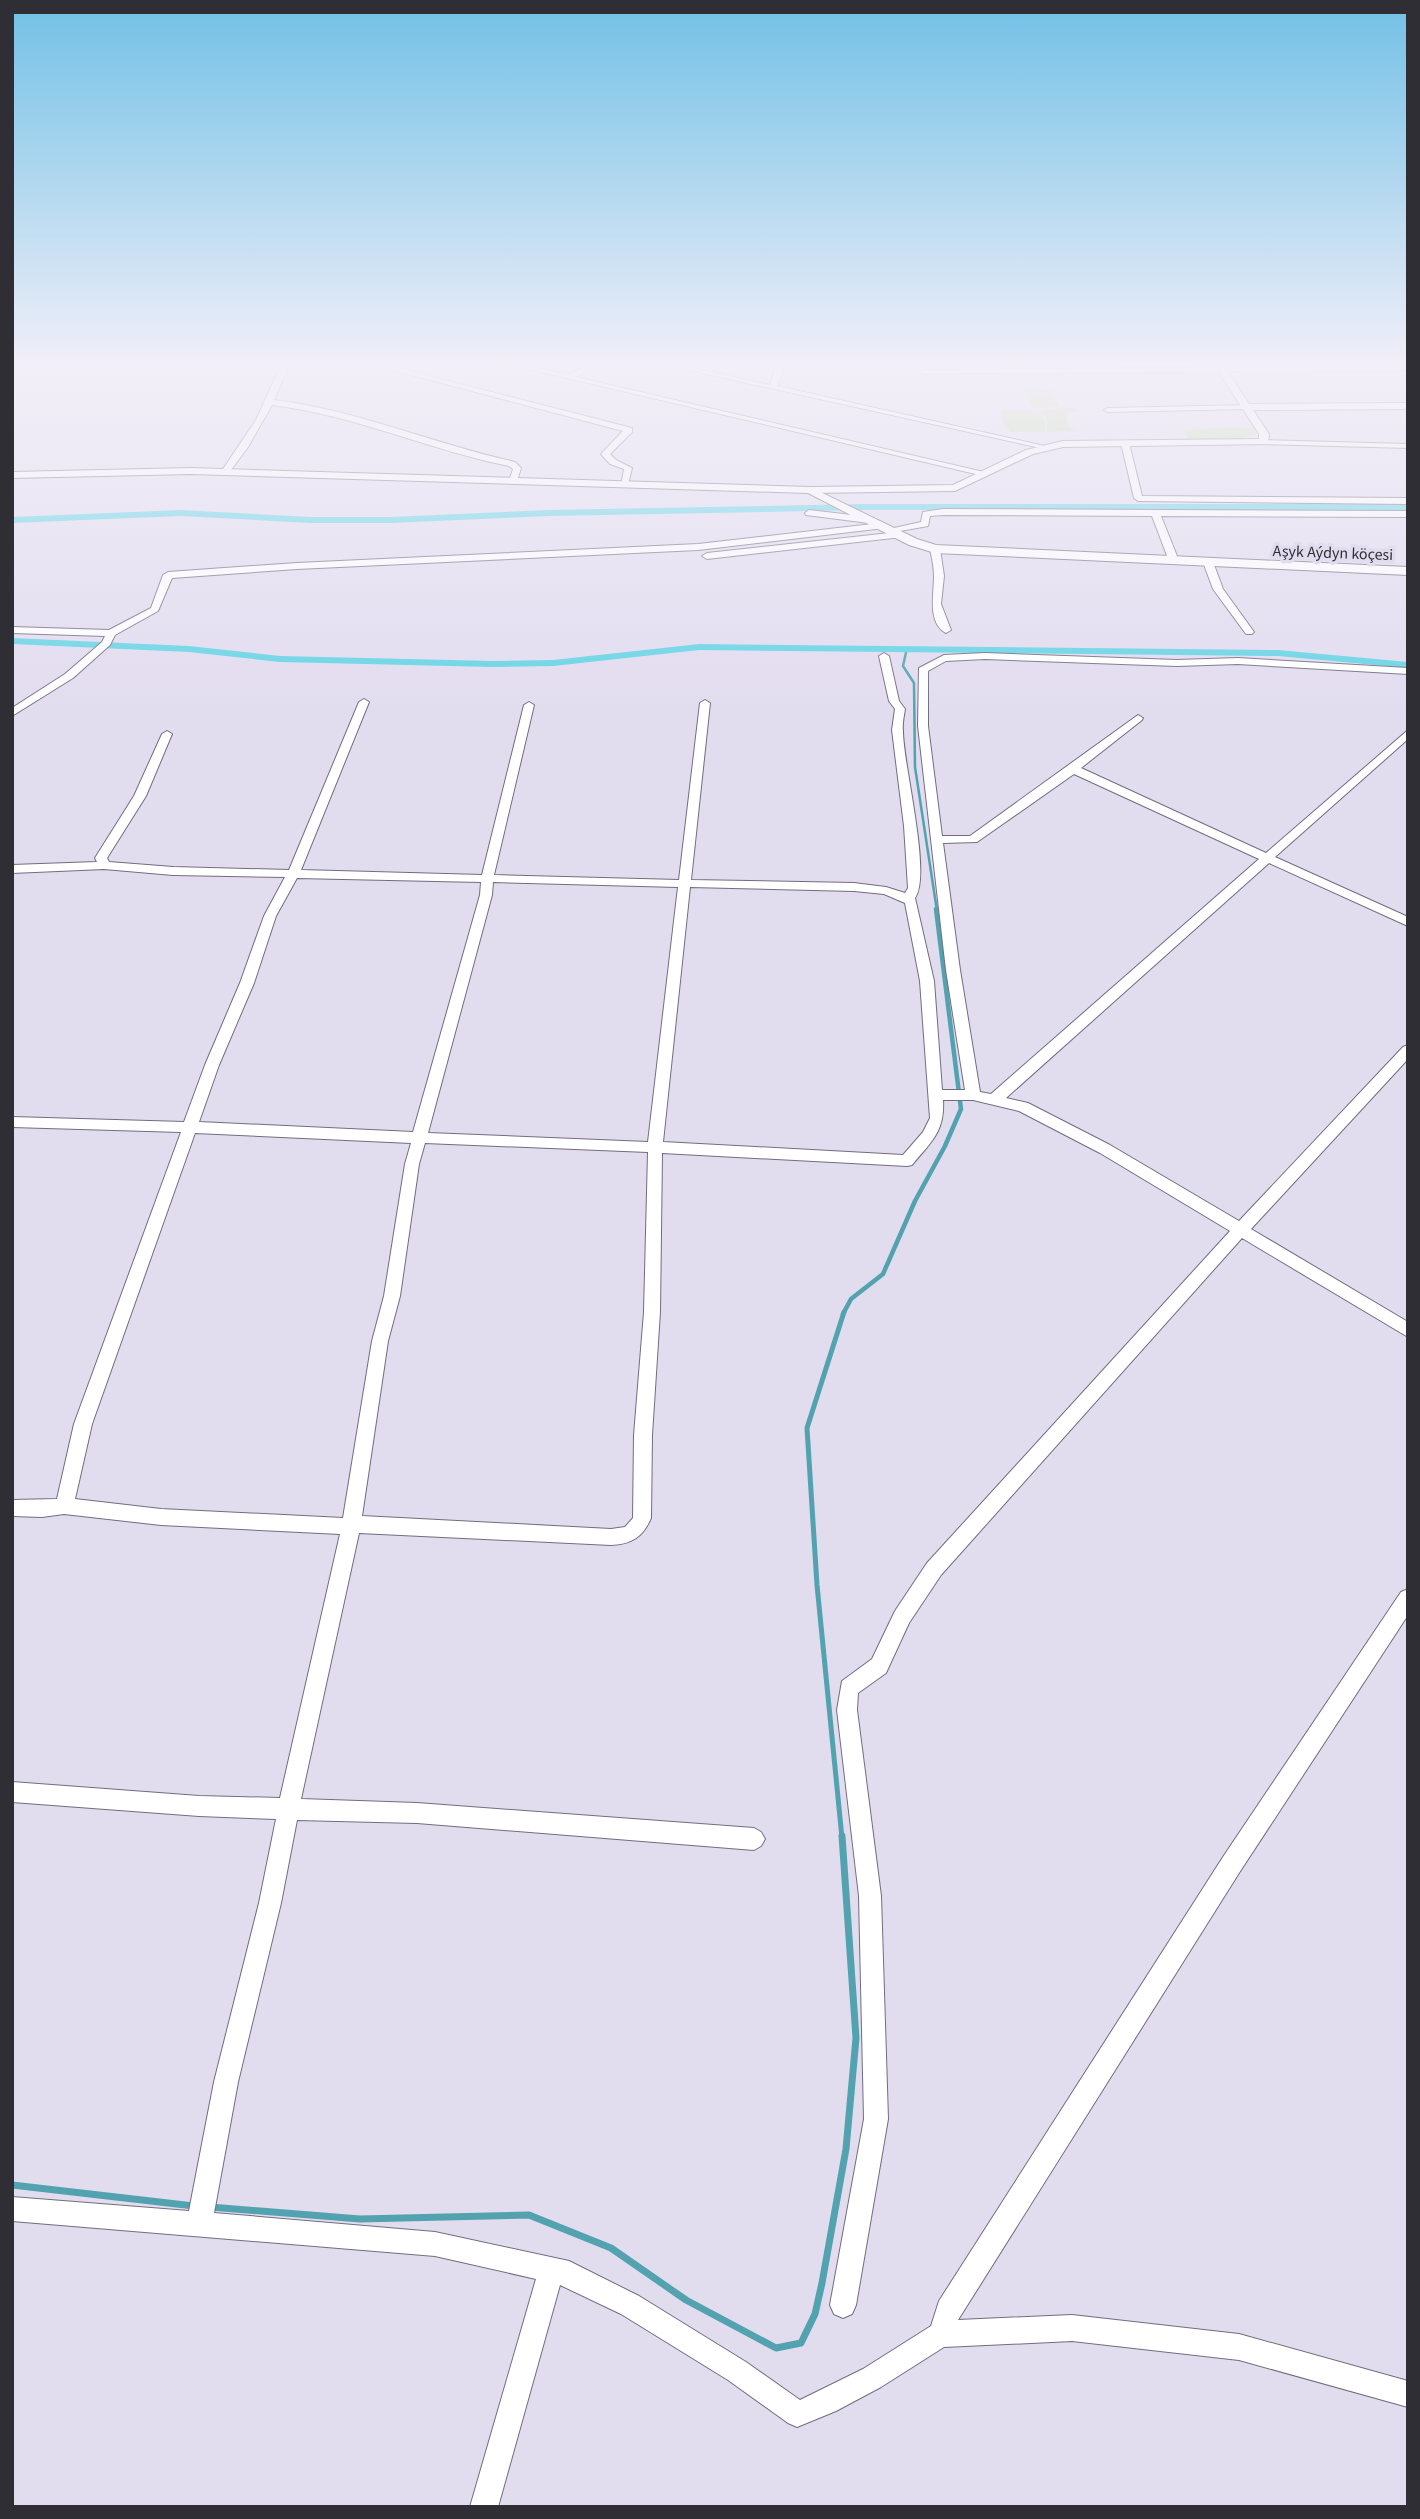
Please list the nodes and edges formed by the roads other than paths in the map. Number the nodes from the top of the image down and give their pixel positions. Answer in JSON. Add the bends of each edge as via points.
{"nodes":[{"id":1,"x":499,"y":481,"type":"edge"},
{"id":2,"x":513,"y":481,"type":"joint"},
{"id":3,"x":625,"y":481,"type":"edge"},
{"id":4,"x":971,"y":481,"type":"edge"},
{"id":5,"x":1134,"y":481,"type":"edge"},
{"id":6,"x":624,"y":484,"type":"junction"},
{"id":7,"x":810,"y":490,"type":"junction"},
{"id":8,"x":1408,"y":502,"type":"edge"},
{"id":9,"x":810,"y":513,"type":"dead end"},
{"id":10,"x":1156,"y":514,"type":"junction"},
{"id":11,"x":1408,"y":514,"type":"edge"},
{"id":12,"x":881,"y":526,"type":"junction"},
{"id":13,"x":935,"y":549,"type":"junction"},
{"id":14,"x":681,"y":557,"type":"dead end"},
{"id":15,"x":1174,"y":561,"type":"junction"},
{"id":16,"x":1208,"y":562,"type":"junction"},
{"id":17,"x":1408,"y":571,"type":"edge"},
{"id":18,"x":12,"y":630,"type":"edge"},
{"id":19,"x":946,"y":630,"type":"dead end"},
{"id":20,"x":1249,"y":632,"type":"dead end"},
{"id":21,"x":106,"y":641,"type":"junction"},
{"id":22,"x":884,"y":656,"type":"dead end"},
{"id":23,"x":1408,"y":671,"type":"edge"},
{"id":24,"x":365,"y":702,"type":"dead end"},
{"id":25,"x":705,"y":703,"type":"dead end"},
{"id":26,"x":529,"y":705,"type":"dead end"},
{"id":27,"x":12,"y":712,"type":"edge"},
{"id":28,"x":1138,"y":718,"type":"dead end"},
{"id":29,"x":1408,"y":733,"type":"edge"},
{"id":30,"x":167,"y":734,"type":"dead end"},
{"id":31,"x":1073,"y":769,"type":"junction"},
{"id":32,"x":938,"y":840,"type":"junction"},
{"id":33,"x":1266,"y":857,"type":"junction"},
{"id":34,"x":104,"y":865,"type":"junction"},
{"id":35,"x":12,"y":869,"type":"edge"},
{"id":36,"x":294,"y":873,"type":"junction"},
{"id":37,"x":487,"y":879,"type":"junction"},
{"id":38,"x":683,"y":883,"type":"junction"},
{"id":39,"x":906,"y":897,"type":"junction"},
{"id":40,"x":1408,"y":922,"type":"edge"},
{"id":41,"x":1408,"y":1050,"type":"edge"},
{"id":42,"x":941,"y":1095,"type":"junction"},
{"id":43,"x":971,"y":1095,"type":"junction"},
{"id":44,"x":994,"y":1100,"type":"junction"},
{"id":45,"x":12,"y":1122,"type":"edge"},
{"id":46,"x":191,"y":1127,"type":"junction"},
{"id":47,"x":418,"y":1136,"type":"junction"},
{"id":48,"x":655,"y":1147,"type":"junction"},
{"id":49,"x":1240,"y":1230,"type":"junction"},
{"id":50,"x":1408,"y":1330,"type":"edge"},
{"id":51,"x":64,"y":1506,"type":"junction"},
{"id":52,"x":12,"y":1508,"type":"edge"},
{"id":53,"x":351,"y":1526,"type":"junction"},
{"id":54,"x":1408,"y":1598,"type":"edge"},
{"id":55,"x":12,"y":1792,"type":"edge"},
{"id":56,"x":287,"y":1809,"type":"junction"},
{"id":57,"x":754,"y":1839,"type":"dead end"},
{"id":58,"x":12,"y":2209,"type":"edge"},
{"id":59,"x":199,"y":2226,"type":"junction"},
{"id":60,"x":551,"y":2271,"type":"junction"},
{"id":61,"x":843,"y":2305,"type":"dead end"},
{"id":62,"x":941,"y":2334,"type":"junction"},
{"id":63,"x":1408,"y":2394,"type":"edge"},
{"id":64,"x":484,"y":2507,"type":"edge"}],
"edges":[{"from":1,"to":2,"type":"main road"},
{"from":2,"to":6,"type":"main road"},
{"from":3,"to":6,"type":"street"},
{"from":4,"to":7,"type":"street","via":[[942,490]]},
{"from":5,"to":8,"type":"street","via":[[1138,498],[1147,500]]},
{"from":6,"to":7,"type":"main road"},
{"from":7,"to":12,"type":"main road","name":"Aşyk Aýdyn köçesi"},
{"from":9,"to":12,"type":"street"},
{"from":10,"to":11,"type":"street"},
{"from":10,"to":12,"type":"street","via":[[943,512],[926,514],[925,524]]},
{"from":10,"to":15,"type":"street"},
{"from":12,"to":13,"type":"main road","name":"Aşyk Aýdyn köçesi"},
{"from":12,"to":14,"type":"street","via":[[741,554]]},
{"from":12,"to":21,"type":"street","via":[[698,547],[169,575],[155,609]]},
{"from":13,"to":15,"type":"main road","name":"Aşyk Aýdyn köçesi"},
{"from":13,"to":19,"type":"street","via":[[939,576],[936,604]]},
{"from":15,"to":16,"type":"main road","name":"Aşyk Aýdyn köçesi"},
{"from":16,"to":17,"type":"main road","name":"Aşyk Aýdyn köçesi"},
{"from":16,"to":20,"type":"street","via":[[1218,589]]},
{"from":18,"to":21,"type":"street"},
{"from":21,"to":27,"type":"street","via":[[69,676]]},
{"from":22,"to":39,"type":"street","via":[[900,709],[897,730],[914,888]]},
{"from":23,"to":32,"type":"street","via":[[1238,661],[944,658],[923,670],[922,678],[923,726]]},
{"from":24,"to":36,"type":"street"},
{"from":25,"to":38,"type":"street"},
{"from":26,"to":37,"type":"street"},
{"from":28,"to":31,"type":"street"},
{"from":29,"to":33,"type":"street"},
{"from":30,"to":34,"type":"street","via":[[140,796],[101,858]]},
{"from":31,"to":32,"type":"street","via":[[973,839]]},
{"from":31,"to":33,"type":"street"},
{"from":32,"to":43,"type":"street"},
{"from":33,"to":40,"type":"street"},
{"from":33,"to":44,"type":"street"},
{"from":34,"to":35,"type":"street"},
{"from":34,"to":36,"type":"street"},
{"from":36,"to":37,"type":"street"},
{"from":36,"to":46,"type":"street","via":[[270,916]]},
{"from":37,"to":38,"type":"street"},
{"from":37,"to":47,"type":"street"},
{"from":38,"to":39,"type":"street","via":[[877,890]]},
{"from":38,"to":48,"type":"street"},
{"from":39,"to":42,"type":"street","via":[[918,927]]},
{"from":41,"to":49,"type":"street"},
{"from":42,"to":43,"type":"street"},
{"from":42,"to":48,"type":"street","via":[[929,1135],[907,1161]]},
{"from":43,"to":44,"type":"street"},
{"from":44,"to":49,"type":"street","via":[[1023,1107],[1105,1149]]},
{"from":45,"to":46,"type":"street"},
{"from":46,"to":47,"type":"street"},
{"from":46,"to":51,"type":"street","via":[[83,1424]]},
{"from":47,"to":48,"type":"street"},
{"from":47,"to":53,"type":"street"},
{"from":48,"to":53,"type":"street","via":[[652,1312],[642,1518],[637,1529],[630,1535],[611,1536]]},
{"from":49,"to":50,"type":"street"},
{"from":49,"to":61,"type":"street","via":[[934,1569],[902,1617],[878,1667],[849,1688],[847,1710],[870,1896],[876,2119]]},
{"from":51,"to":52,"type":"street"},
{"from":51,"to":53,"type":"street","via":[[161,1517]]},
{"from":53,"to":56,"type":"street"},
{"from":54,"to":62,"type":"street","via":[[1016,2202],[948,2310]]},
{"from":55,"to":56,"type":"street"},
{"from":56,"to":57,"type":"street","via":[[417,1813]]},
{"from":56,"to":59,"type":"street"},
{"from":58,"to":59,"type":"street"},
{"from":59,"to":60,"type":"street","via":[[435,2244]]},
{"from":60,"to":62,"type":"street","via":[[569,2274],[630,2305],[797,2414],[872,2378]]},
{"from":60,"to":64,"type":"street"},
{"from":62,"to":63,"type":"street","via":[[1072,2328],[1240,2347]]}]}
